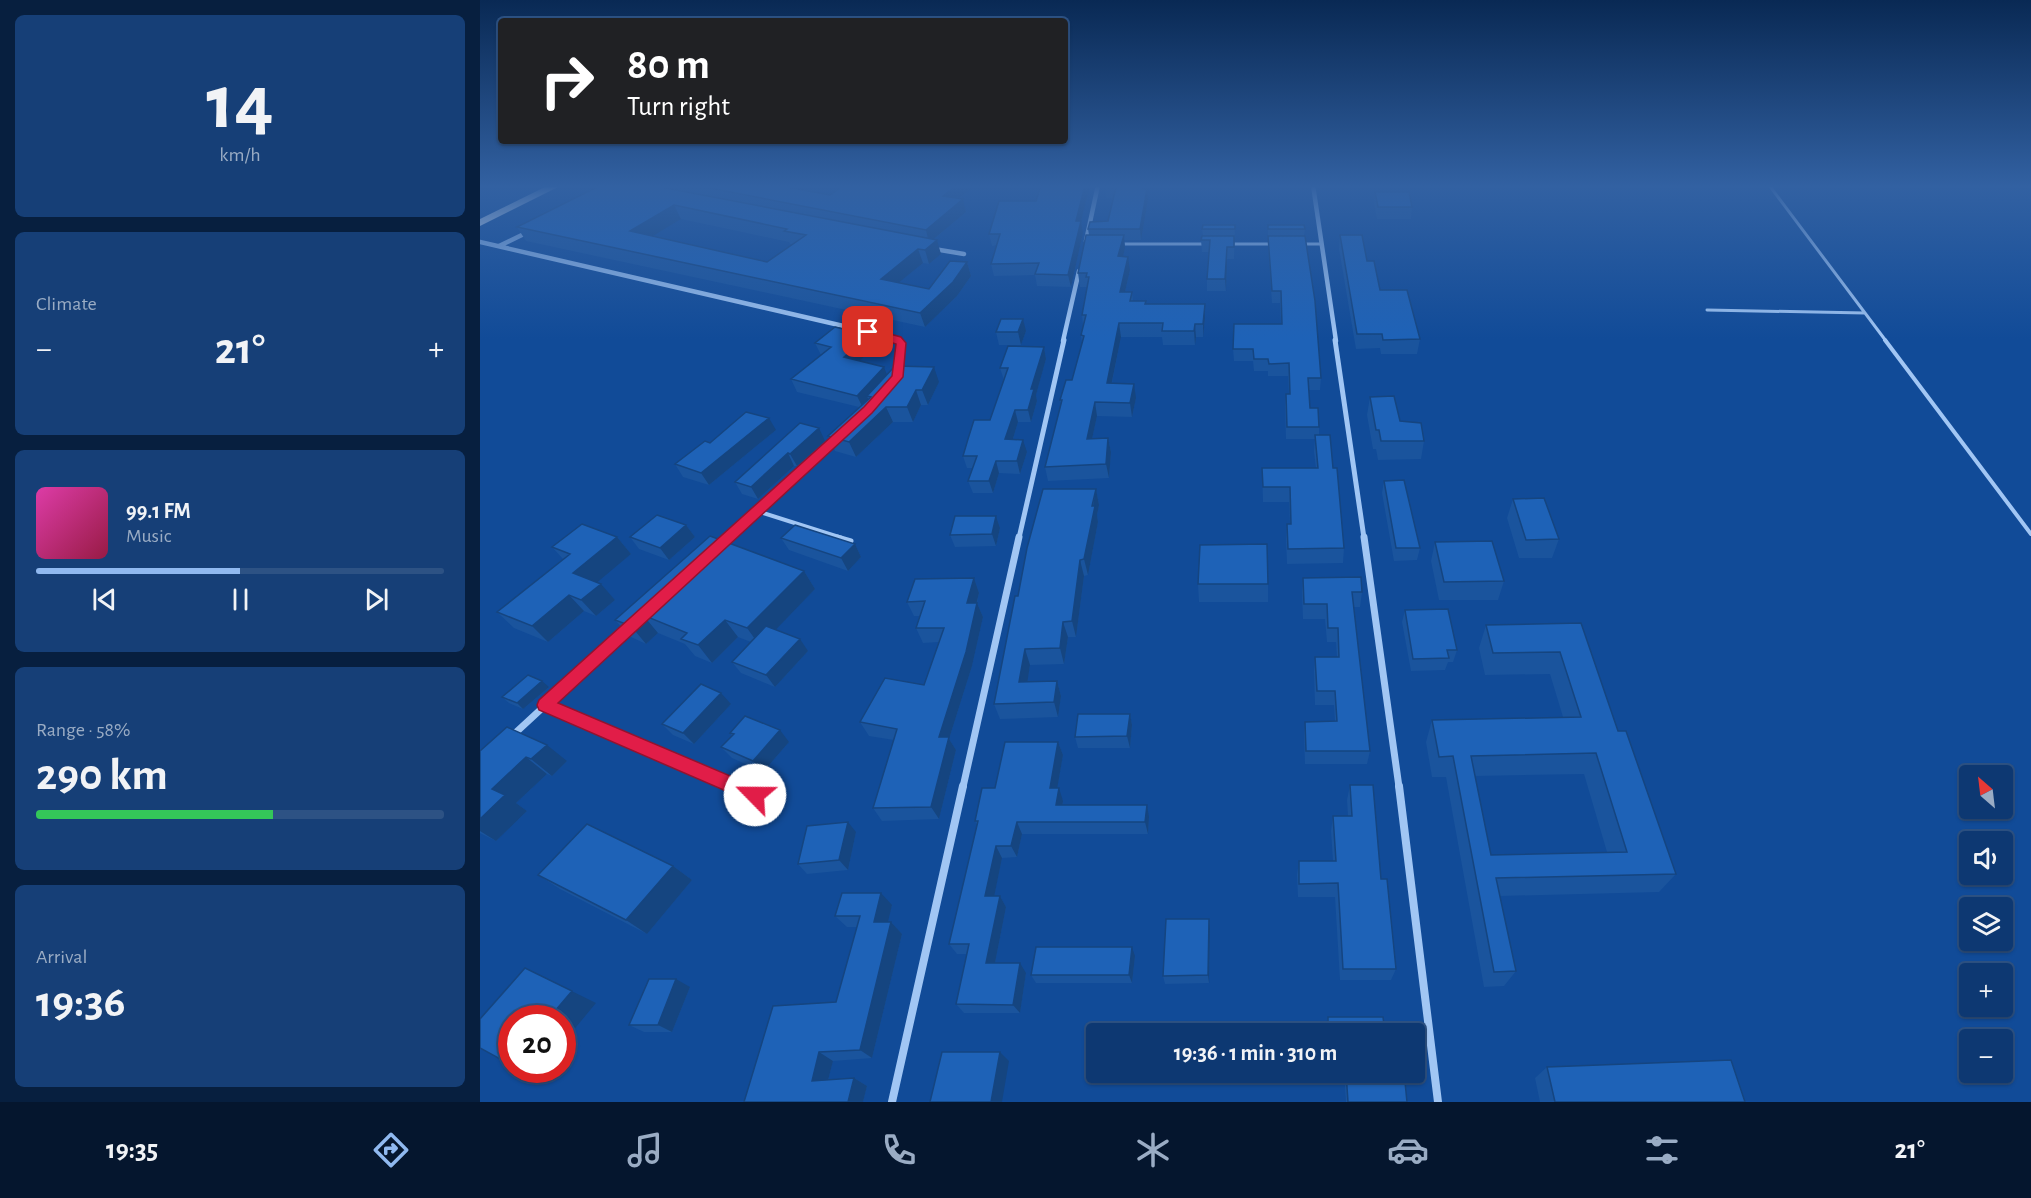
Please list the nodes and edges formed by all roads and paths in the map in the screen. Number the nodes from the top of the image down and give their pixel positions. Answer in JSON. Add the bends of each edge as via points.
{"nodes":[{"id":1,"x":519,"y":236,"type":"edge"},
{"id":2,"x":1088,"y":236,"type":"edge"},
{"id":3,"x":1320,"y":236,"type":"edge"},
{"id":4,"x":1808,"y":236,"type":"edge"},
{"id":5,"x":480,"y":242,"type":"edge"},
{"id":6,"x":1086,"y":244,"type":"edge"},
{"id":7,"x":1109,"y":244,"type":"edge"},
{"id":8,"x":1215,"y":244,"type":"edge"},
{"id":9,"x":1227,"y":244,"type":"edge"},
{"id":10,"x":1274,"y":244,"type":"edge"},
{"id":11,"x":1297,"y":244,"type":"edge"},
{"id":12,"x":1321,"y":244,"type":"junction"},
{"id":13,"x":499,"y":247,"type":"junction"},
{"id":14,"x":929,"y":248,"type":"edge"},
{"id":15,"x":964,"y":254,"type":"dead end"},
{"id":16,"x":1080,"y":267,"type":"edge"},
{"id":17,"x":1707,"y":310,"type":"dead end"},
{"id":18,"x":1865,"y":313,"type":"junction"},
{"id":19,"x":898,"y":377,"type":"edge"},
{"id":20,"x":843,"y":434,"type":"edge"},
{"id":21,"x":758,"y":511,"type":"junction"},
{"id":22,"x":2031,"y":534,"type":"edge"},
{"id":23,"x":851,"y":541,"type":"edge"},
{"id":24,"x":713,"y":552,"type":"edge"},
{"id":25,"x":633,"y":624,"type":"edge"},
{"id":26,"x":545,"y":705,"type":"junction"},
{"id":27,"x":504,"y":742,"type":"edge"},
{"id":28,"x":755,"y":795,"type":"dead end"},
{"id":29,"x":892,"y":1102,"type":"edge"},
{"id":30,"x":1438,"y":1102,"type":"edge"}],
"edges":[{"from":1,"to":13,"type":"street"},
{"from":2,"to":6,"type":"street"},
{"from":3,"to":12,"type":"street"},
{"from":4,"to":18,"type":"lane"},
{"from":5,"to":13,"type":"street"},
{"from":7,"to":8,"type":"lane"},
{"from":9,"to":10,"type":"lane"},
{"from":11,"to":12,"type":"lane"},
{"from":12,"to":30,"type":"street","via":[[1394,743]]},
{"from":13,"to":19,"type":"street","via":[[898,339],[902,349]]},
{"from":14,"to":15,"type":"street"},
{"from":16,"to":29,"type":"street"},
{"from":17,"to":18,"type":"lane"},
{"from":18,"to":22,"type":"lane"},
{"from":20,"to":21,"type":"street"},
{"from":21,"to":23,"type":"lane"},
{"from":21,"to":24,"type":"street"},
{"from":25,"to":26,"type":"street"},
{"from":26,"to":27,"type":"street"},
{"from":26,"to":28,"type":"lane"}]}
